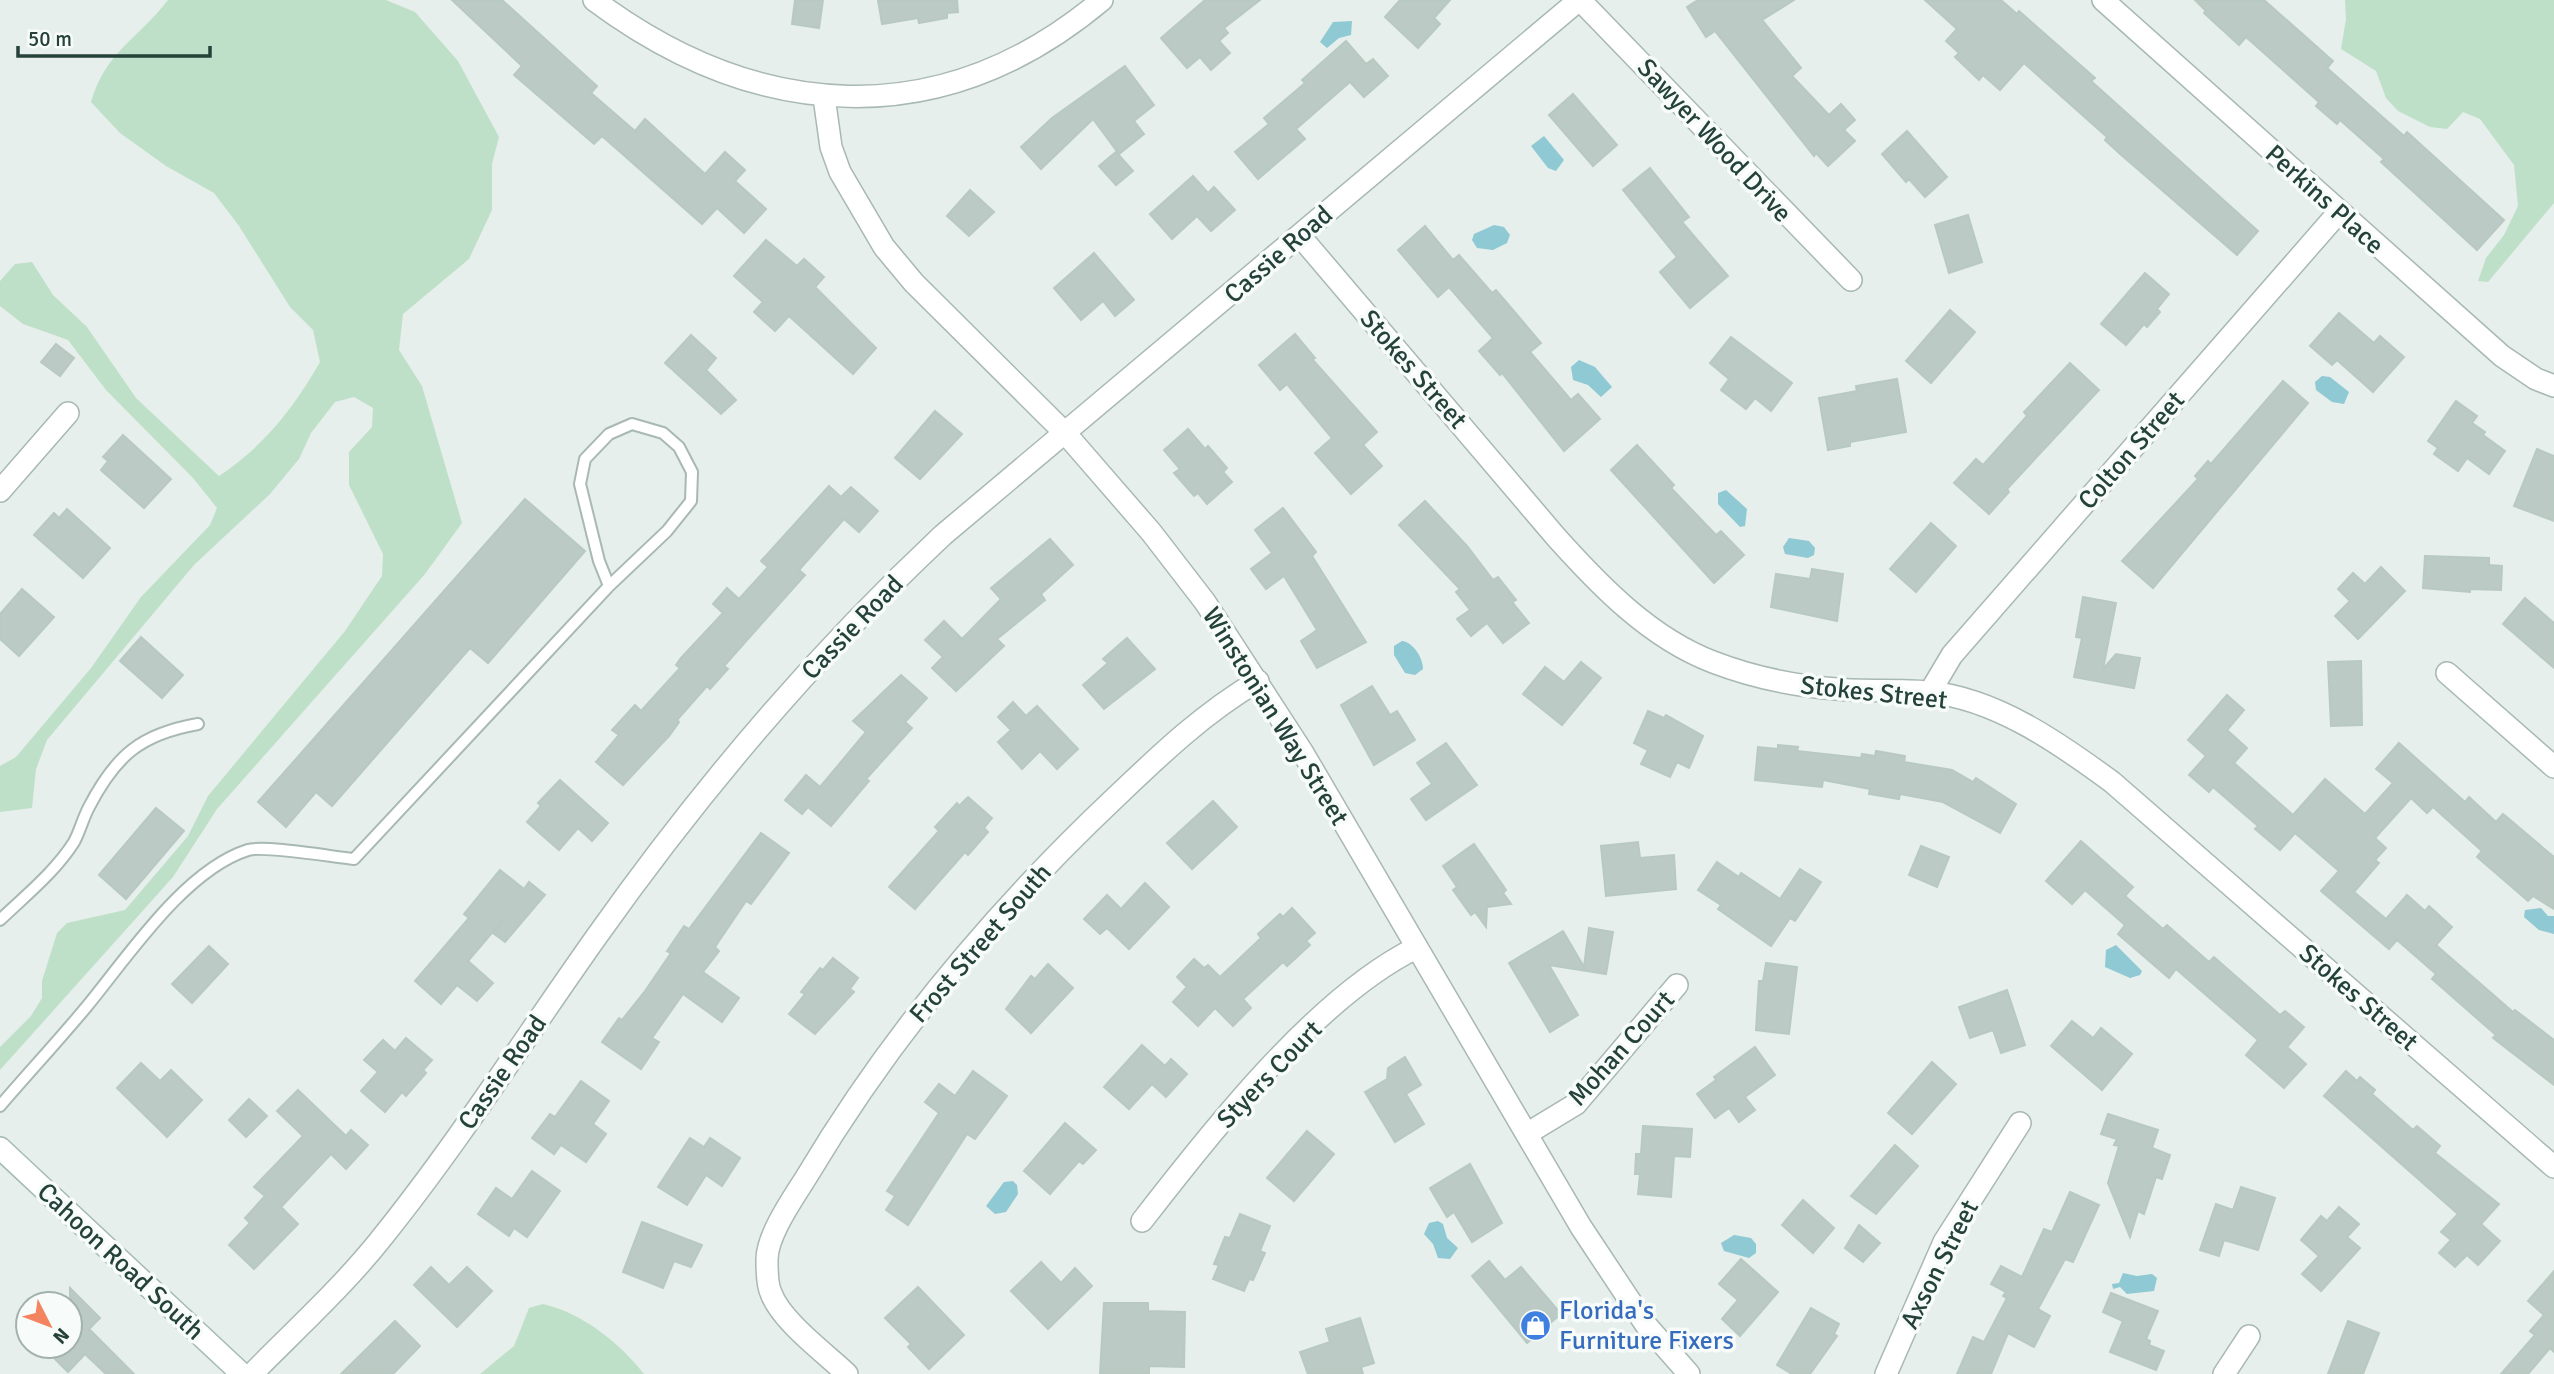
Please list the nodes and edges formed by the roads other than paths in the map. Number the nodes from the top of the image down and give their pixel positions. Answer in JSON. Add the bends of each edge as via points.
{"nodes":[{"id":1,"x":594,"y":0,"type":"edge"},
{"id":2,"x":1102,"y":0,"type":"edge"},
{"id":3,"x":1580,"y":0,"type":"edge"},
{"id":4,"x":2103,"y":0,"type":"edge"},
{"id":5,"x":824,"y":97,"type":"junction"},
{"id":6,"x":2339,"y":212,"type":"junction"},
{"id":7,"x":1300,"y":236,"type":"junction"},
{"id":8,"x":1851,"y":280,"type":"dead end"},
{"id":9,"x":2554,"y":386,"type":"edge"},
{"id":10,"x":68,"y":413,"type":"dead end"},
{"id":11,"x":1066,"y":434,"type":"junction"},
{"id":12,"x":0,"y":491,"type":"edge"},
{"id":13,"x":609,"y":586,"type":"junction"},
{"id":14,"x":2447,"y":673,"type":"dead end"},
{"id":15,"x":1258,"y":681,"type":"junction"},
{"id":16,"x":1930,"y":692,"type":"junction"},
{"id":17,"x":198,"y":724,"type":"dead end"},
{"id":18,"x":2554,"y":767,"type":"edge"},
{"id":19,"x":0,"y":920,"type":"edge"},
{"id":20,"x":1416,"y":948,"type":"junction"},
{"id":21,"x":1678,"y":985,"type":"dead end"},
{"id":22,"x":0,"y":1106,"type":"edge"},
{"id":23,"x":2020,"y":1123,"type":"dead end"},
{"id":24,"x":1528,"y":1133,"type":"junction"},
{"id":25,"x":0,"y":1148,"type":"edge"},
{"id":26,"x":2554,"y":1167,"type":"edge"},
{"id":27,"x":1142,"y":1221,"type":"dead end"},
{"id":28,"x":2249,"y":1336,"type":"dead end"},
{"id":29,"x":242,"y":1374,"type":"edge"},
{"id":30,"x":252,"y":1374,"type":"edge"},
{"id":31,"x":846,"y":1374,"type":"edge"},
{"id":32,"x":1689,"y":1374,"type":"edge"},
{"id":33,"x":1886,"y":1374,"type":"edge"},
{"id":34,"x":2224,"y":1374,"type":"edge"}],
"edges":[{"from":1,"to":5,"type":"street","via":[[640,31],[723,73],[780,91]]},
{"from":2,"to":5,"type":"street","via":[[1046,43],[968,78],[878,96]]},
{"from":3,"to":7,"type":"street","name":"Cassie Road"},
{"from":3,"to":8,"type":"street","name":"Sawyer Wood Drive"},
{"from":4,"to":6,"type":"street","name":"Perkins Place"},
{"from":5,"to":11,"type":"street","name":"Winstonian Way Street","via":[[831,147],[840,172],[884,247],[914,283]]},
{"from":6,"to":9,"type":"street","name":"Perkins Place","via":[[2502,356]]},
{"from":6,"to":16,"type":"street","name":"Colton Street","via":[[1952,655]]},
{"from":7,"to":11,"type":"street","name":"Cassie Road"},
{"from":7,"to":16,"type":"street","name":"Stokes Street","via":[[1556,537],[1652,629],[1711,662],[1788,683]]},
{"from":10,"to":12,"type":"street"},
{"from":11,"to":15,"type":"street","name":"Winstonian Way Street","via":[[1151,532]]},
{"from":11,"to":30,"type":"street","name":"Cassie Road","via":[[943,535],[775,709],[598,934],[384,1236]]},
{"from":13,"to":13,"type":"lane","via":[[667,531],[691,501],[692,472],[679,447],[663,433],[632,424],[609,434],[585,459],[580,484],[598,561]]},
{"from":13,"to":22,"type":"lane","via":[[355,859],[251,849],[222,861],[178,899],[133,948]]},
{"from":14,"to":18,"type":"street"},
{"from":15,"to":20,"type":"street","name":"Winstonian Way Street"},
{"from":15,"to":31,"type":"street","name":"Frost Street South","via":[[1178,738],[1068,842],[957,964],[828,1140],[785,1212],[766,1259],[771,1293],[789,1319]]},
{"from":16,"to":26,"type":"street","name":"Stokes Street","via":[[1997,710],[2050,738],[2103,776]]},
{"from":17,"to":19,"type":"lane","via":[[164,730],[136,744],[89,806],[74,842]]},
{"from":20,"to":24,"type":"street","name":"Winstonian Way Street"},
{"from":20,"to":27,"type":"street","name":"Styers Court","via":[[1373,972],[1290,1048],[1199,1148]]},
{"from":21,"to":24,"type":"street","name":"Mohan Court","via":[[1576,1104]]},
{"from":23,"to":33,"type":"street","name":"Axson Street","via":[[1944,1242]]},
{"from":24,"to":32,"type":"street","name":"Winstonian Way Street","via":[[1588,1238],[1646,1325]]},
{"from":25,"to":29,"type":"street","name":"Cahoon Road South"},
{"from":28,"to":34,"type":"street"}]}
